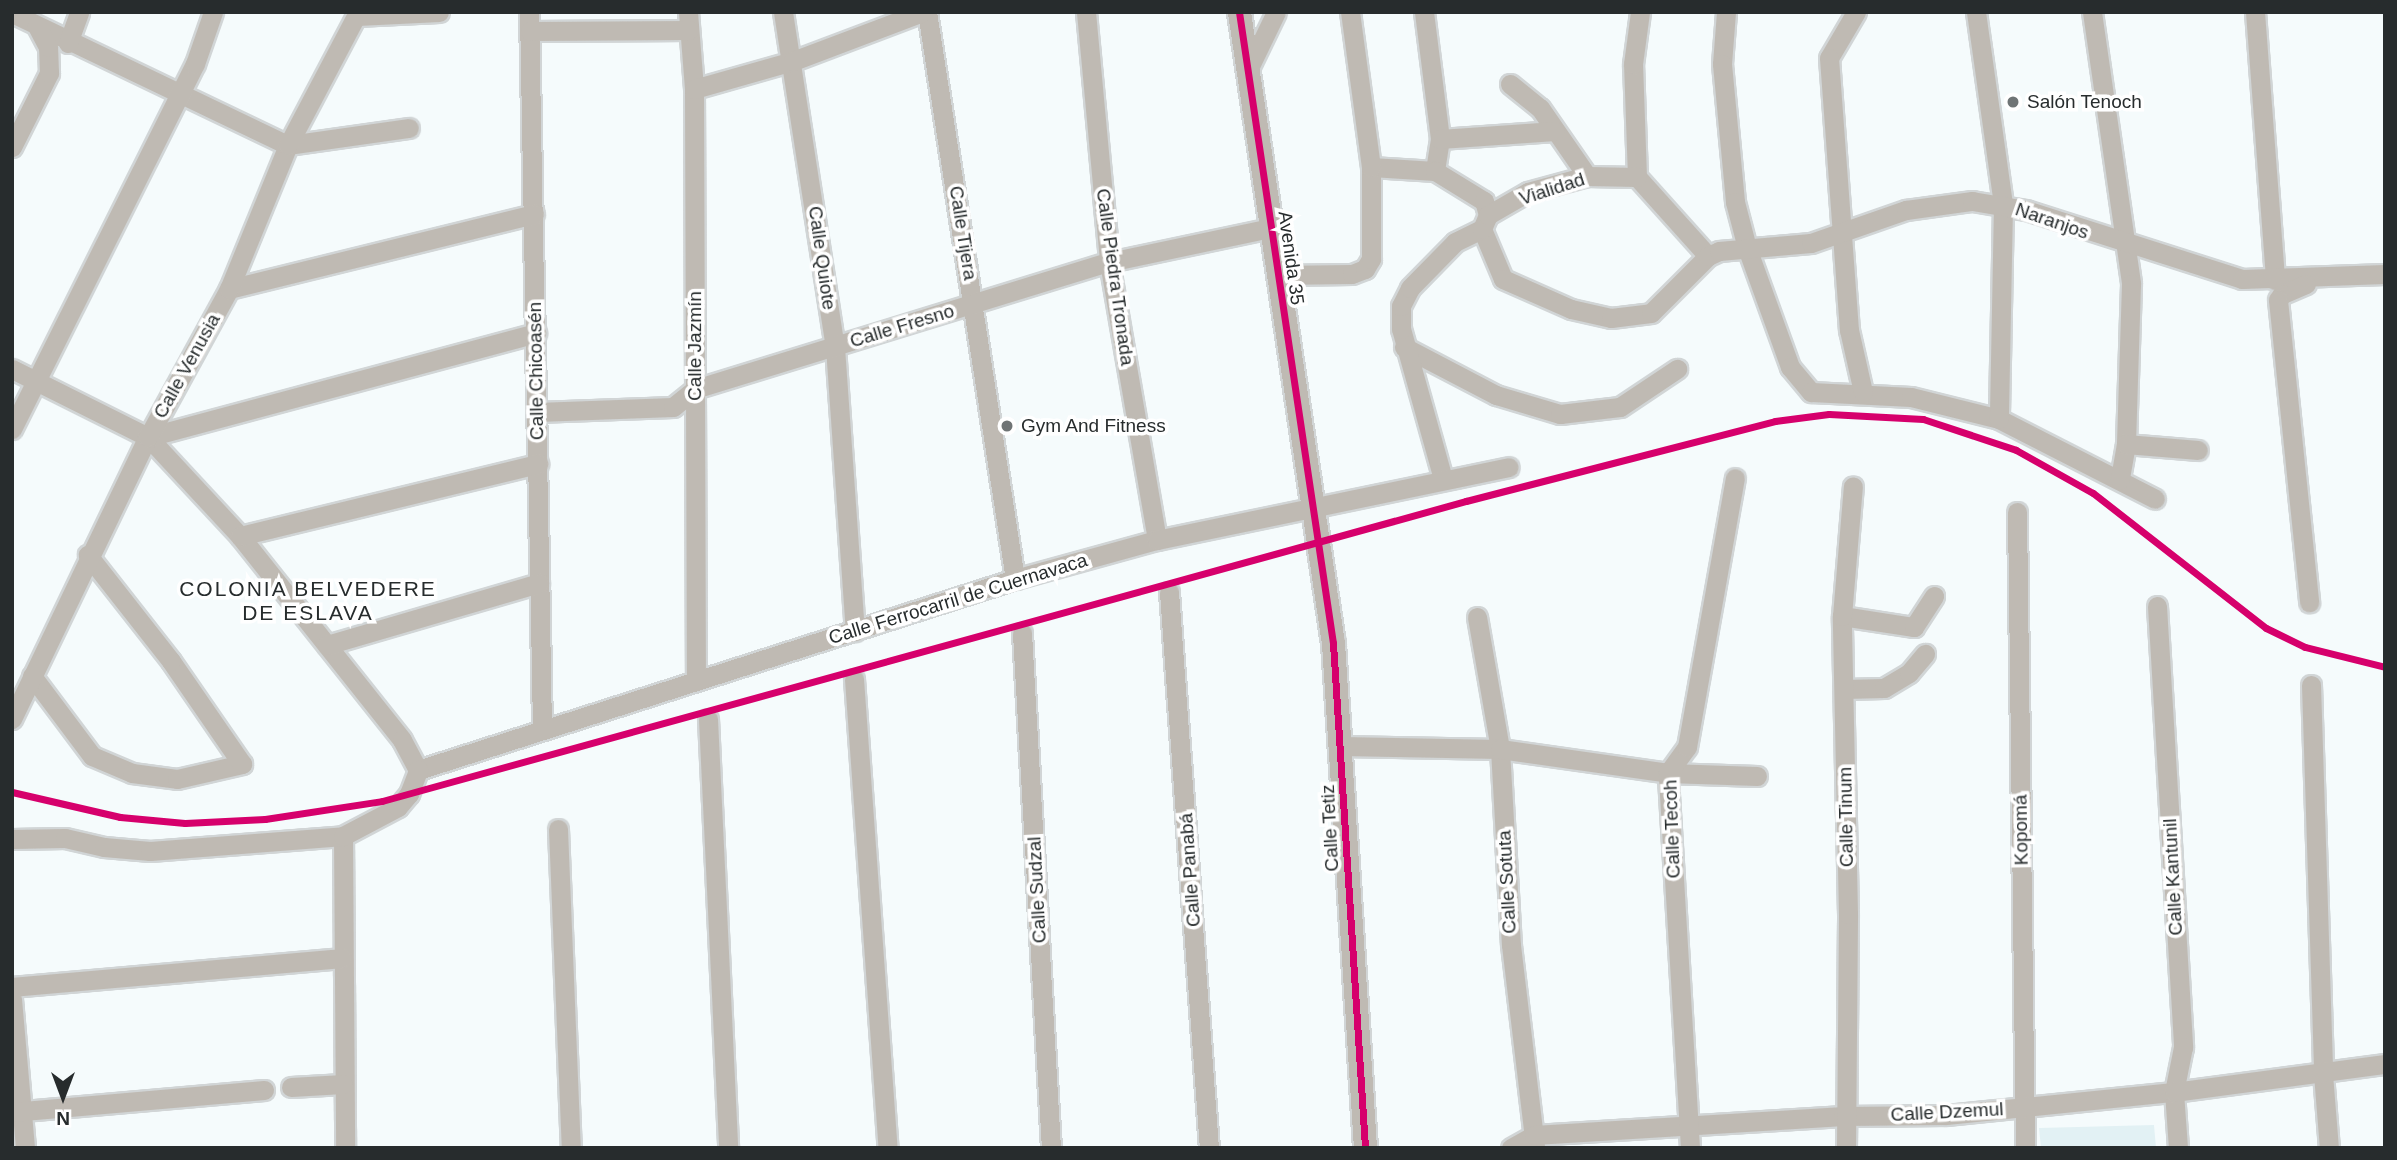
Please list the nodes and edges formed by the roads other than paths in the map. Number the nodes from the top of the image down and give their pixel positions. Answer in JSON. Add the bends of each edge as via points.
{"nodes":[{"id":1,"x":12,"y":12,"type":"edge"},
{"id":2,"x":79,"y":12,"type":"edge"},
{"id":3,"x":213,"y":12,"type":"edge"},
{"id":4,"x":439,"y":12,"type":"edge"},
{"id":5,"x":783,"y":12,"type":"edge"},
{"id":6,"x":925,"y":12,"type":"edge"},
{"id":7,"x":1086,"y":12,"type":"edge"},
{"id":8,"x":1239,"y":12,"type":"edge"},
{"id":9,"x":1276,"y":12,"type":"edge"},
{"id":10,"x":1350,"y":12,"type":"edge"},
{"id":11,"x":1424,"y":12,"type":"edge"},
{"id":12,"x":1640,"y":12,"type":"edge"},
{"id":13,"x":1726,"y":12,"type":"edge"},
{"id":14,"x":1856,"y":12,"type":"edge"},
{"id":15,"x":1976,"y":12,"type":"edge"},
{"id":16,"x":2092,"y":12,"type":"edge"},
{"id":17,"x":2255,"y":12,"type":"edge"},
{"id":18,"x":357,"y":14,"type":"edge"},
{"id":19,"x":689,"y":21,"type":"edge"},
{"id":20,"x":530,"y":22,"type":"edge"},
{"id":21,"x":37,"y":26,"type":"junction"},
{"id":22,"x":68,"y":43,"type":"junction"},
{"id":23,"x":793,"y":61,"type":"junction"},
{"id":24,"x":1248,"y":70,"type":"junction"},
{"id":25,"x":1510,"y":84,"type":"dead end"},
{"id":26,"x":694,"y":89,"type":"junction"},
{"id":27,"x":180,"y":94,"type":"junction"},
{"id":28,"x":409,"y":128,"type":"dead end"},
{"id":29,"x":1555,"y":131,"type":"junction"},
{"id":30,"x":1440,"y":139,"type":"junction"},
{"id":31,"x":288,"y":145,"type":"junction"},
{"id":32,"x":12,"y":147,"type":"edge"},
{"id":33,"x":1371,"y":167,"type":"junction"},
{"id":34,"x":1435,"y":171,"type":"junction"},
{"id":35,"x":1587,"y":176,"type":"junction"},
{"id":36,"x":1637,"y":177,"type":"junction"},
{"id":37,"x":2003,"y":205,"type":"junction"},
{"id":38,"x":534,"y":214,"type":"junction"},
{"id":39,"x":1485,"y":222,"type":"junction"},
{"id":40,"x":1270,"y":228,"type":"junction"},
{"id":41,"x":1839,"y":230,"type":"junction"},
{"id":42,"x":2126,"y":245,"type":"junction"},
{"id":43,"x":1747,"y":248,"type":"junction"},
{"id":44,"x":1708,"y":256,"type":"junction"},
{"id":45,"x":1109,"y":262,"type":"junction"},
{"id":46,"x":2385,"y":274,"type":"edge"},
{"id":47,"x":1277,"y":275,"type":"junction"},
{"id":48,"x":2311,"y":278,"type":"junction"},
{"id":49,"x":2274,"y":280,"type":"junction"},
{"id":50,"x":229,"y":289,"type":"junction"},
{"id":51,"x":974,"y":304,"type":"junction"},
{"id":52,"x":536,"y":333,"type":"junction"},
{"id":53,"x":835,"y":347,"type":"junction"},
{"id":54,"x":1404,"y":347,"type":"junction"},
{"id":55,"x":12,"y":369,"type":"edge"},
{"id":56,"x":1676,"y":369,"type":"dead end"},
{"id":57,"x":36,"y":382,"type":"junction"},
{"id":58,"x":695,"y":388,"type":"junction"},
{"id":59,"x":1863,"y":392,"type":"junction"},
{"id":60,"x":537,"y":412,"type":"junction"},
{"id":61,"x":1999,"y":419,"type":"junction"},
{"id":62,"x":12,"y":429,"type":"edge"},
{"id":63,"x":148,"y":436,"type":"junction"},
{"id":64,"x":2126,"y":443,"type":"junction"},
{"id":65,"x":2198,"y":450,"type":"dead end"},
{"id":66,"x":538,"y":464,"type":"junction"},
{"id":67,"x":1509,"y":467,"type":"dead end"},
{"id":68,"x":1735,"y":478,"type":"dead end"},
{"id":69,"x":1443,"y":479,"type":"junction"},
{"id":70,"x":2120,"y":479,"type":"junction"},
{"id":71,"x":1853,"y":486,"type":"dead end"},
{"id":72,"x":2155,"y":499,"type":"dead end"},
{"id":73,"x":1312,"y":508,"type":"junction"},
{"id":74,"x":2017,"y":512,"type":"dead end"},
{"id":75,"x":240,"y":536,"type":"junction"},
{"id":76,"x":1157,"y":540,"type":"junction"},
{"id":77,"x":88,"y":555,"type":"junction"},
{"id":78,"x":1015,"y":579,"type":"junction"},
{"id":79,"x":539,"y":583,"type":"junction"},
{"id":80,"x":1169,"y":592,"type":"dead end"},
{"id":81,"x":1934,"y":596,"type":"dead end"},
{"id":82,"x":2309,"y":602,"type":"dead end"},
{"id":83,"x":2157,"y":606,"type":"dead end"},
{"id":84,"x":1842,"y":616,"type":"junction"},
{"id":85,"x":1477,"y":617,"type":"dead end"},
{"id":86,"x":855,"y":631,"type":"junction"},
{"id":87,"x":1022,"y":633,"type":"dead end"},
{"id":88,"x":327,"y":645,"type":"junction"},
{"id":89,"x":1926,"y":654,"type":"dead end"},
{"id":90,"x":32,"y":676,"type":"junction"},
{"id":91,"x":854,"y":679,"type":"dead end"},
{"id":92,"x":696,"y":680,"type":"junction"},
{"id":93,"x":2311,"y":685,"type":"dead end"},
{"id":94,"x":1844,"y":689,"type":"junction"},
{"id":95,"x":12,"y":719,"type":"edge"},
{"id":96,"x":708,"y":719,"type":"dead end"},
{"id":97,"x":542,"y":730,"type":"junction"},
{"id":98,"x":1342,"y":746,"type":"junction"},
{"id":99,"x":1500,"y":749,"type":"junction"},
{"id":100,"x":418,"y":770,"type":"junction"},
{"id":101,"x":1668,"y":773,"type":"junction"},
{"id":102,"x":1757,"y":776,"type":"dead end"},
{"id":103,"x":558,"y":829,"type":"dead end"},
{"id":104,"x":343,"y":836,"type":"junction"},
{"id":105,"x":12,"y":839,"type":"edge"},
{"id":106,"x":342,"y":958,"type":"junction"},
{"id":107,"x":12,"y":987,"type":"edge"},
{"id":108,"x":12,"y":999,"type":"edge"},
{"id":109,"x":2385,"y":1064,"type":"edge"},
{"id":110,"x":2323,"y":1074,"type":"junction"},
{"id":111,"x":343,"y":1084,"type":"junction"},
{"id":112,"x":291,"y":1087,"type":"dead end"},
{"id":113,"x":264,"y":1090,"type":"dead end"},
{"id":114,"x":2174,"y":1092,"type":"junction"},
{"id":115,"x":2024,"y":1107,"type":"junction"},
{"id":116,"x":17,"y":1112,"type":"edge"},
{"id":117,"x":1843,"y":1116,"type":"junction"},
{"id":118,"x":1689,"y":1126,"type":"junction"},
{"id":119,"x":1534,"y":1142,"type":"edge"},
{"id":120,"x":25,"y":1148,"type":"edge"},
{"id":121,"x":345,"y":1148,"type":"edge"},
{"id":122,"x":571,"y":1148,"type":"edge"},
{"id":123,"x":729,"y":1148,"type":"edge"},
{"id":124,"x":888,"y":1148,"type":"edge"},
{"id":125,"x":1051,"y":1148,"type":"edge"},
{"id":126,"x":1209,"y":1148,"type":"edge"},
{"id":127,"x":1365,"y":1148,"type":"edge"},
{"id":128,"x":1511,"y":1148,"type":"edge"},
{"id":129,"x":1690,"y":1148,"type":"edge"},
{"id":130,"x":1846,"y":1148,"type":"edge"},
{"id":131,"x":2025,"y":1148,"type":"edge"},
{"id":132,"x":2178,"y":1148,"type":"edge"},
{"id":133,"x":2329,"y":1148,"type":"edge"}],
"edges":[{"from":1,"to":21,"type":"street"},
{"from":2,"to":22,"type":"street"},
{"from":3,"to":27,"type":"street"},
{"from":4,"to":18,"type":"street"},
{"from":5,"to":23,"type":"street","name":"Calle Quiote"},
{"from":6,"to":23,"type":"street"},
{"from":6,"to":51,"type":"street","name":"Calle Tijera"},
{"from":7,"to":45,"type":"street","name":"Calle Piedra Tronada"},
{"from":8,"to":24,"type":"street","name":"Avenida 35"},
{"from":9,"to":24,"type":"street"},
{"from":10,"to":33,"type":"street"},
{"from":11,"to":30,"type":"street"},
{"from":12,"to":36,"type":"street","via":[[1633,64]]},
{"from":13,"to":43,"type":"street","via":[[1725,109],[1735,202]]},
{"from":14,"to":41,"type":"street","via":[[1829,58]]},
{"from":15,"to":37,"type":"street"},
{"from":16,"to":42,"type":"street"},
{"from":17,"to":49,"type":"street"},
{"from":18,"to":31,"type":"street","name":"Calle Venusia"},
{"from":19,"to":20,"type":"street"},
{"from":19,"to":26,"type":"street","name":"Calle Jazmín"},
{"from":20,"to":38,"type":"street","name":"Calle Chicoasén"},
{"from":21,"to":22,"type":"street"},
{"from":21,"to":32,"type":"street","via":[[48,47],[49,73]]},
{"from":22,"to":27,"type":"street"},
{"from":23,"to":26,"type":"street"},
{"from":23,"to":53,"type":"street","name":"Calle Quiote"},
{"from":24,"to":40,"type":"street","name":"Avenida 35"},
{"from":25,"to":29,"type":"street","via":[[1540,108]]},
{"from":26,"to":58,"type":"street","name":"Calle Jazmín"},
{"from":27,"to":31,"type":"street"},
{"from":27,"to":57,"type":"street"},
{"from":28,"to":31,"type":"street"},
{"from":29,"to":30,"type":"street"},
{"from":29,"to":35,"type":"street"},
{"from":30,"to":34,"type":"street"},
{"from":31,"to":50,"type":"street","name":"Calle Venusia"},
{"from":33,"to":34,"type":"street"},
{"from":33,"to":47,"type":"street","via":[[1371,259],[1365,269],[1352,274]]},
{"from":34,"to":39,"type":"street","via":[[1484,201]]},
{"from":35,"to":36,"type":"street","name":"Vialidad"},
{"from":35,"to":39,"type":"street","name":"Vialidad","via":[[1528,192]]},
{"from":36,"to":44,"type":"street"},
{"from":37,"to":41,"type":"street","name":"Naranjos","via":[[1972,201],[1906,210]]},
{"from":37,"to":42,"type":"street","name":"Naranjos"},
{"from":37,"to":61,"type":"street"},
{"from":38,"to":50,"type":"street"},
{"from":38,"to":52,"type":"street","name":"Calle Chicoasén"},
{"from":39,"to":44,"type":"street","via":[[1503,279],[1571,309],[1611,318],[1651,313]]},
{"from":39,"to":54,"type":"street","name":"Vialidad","via":[[1455,242],[1410,288],[1401,306]]},
{"from":40,"to":45,"type":"street","name":"Calle Fresno"},
{"from":40,"to":47,"type":"street","name":"Avenida 35"},
{"from":41,"to":43,"type":"street","name":"Naranjos","via":[[1811,243]]},
{"from":41,"to":59,"type":"street","via":[[1854,365]]},
{"from":42,"to":49,"type":"street","name":"Naranjos","via":[[2242,279]]},
{"from":42,"to":64,"type":"street","via":[[2131,284]]},
{"from":43,"to":44,"type":"street","name":"Naranjos"},
{"from":43,"to":59,"type":"street","via":[[1790,367],[1811,392]]},
{"from":45,"to":51,"type":"street","name":"Calle Fresno"},
{"from":45,"to":76,"type":"street","name":"Calle Piedra Tronada"},
{"from":46,"to":48,"type":"street","name":"Naranjos"},
{"from":47,"to":73,"type":"street","name":"Avenida 35"},
{"from":48,"to":49,"type":"street","name":"Naranjos"},
{"from":48,"to":82,"type":"street","via":[[2282,293],[2278,300]]},
{"from":50,"to":63,"type":"street","name":"Calle Venusia"},
{"from":51,"to":53,"type":"street","name":"Calle Fresno"},
{"from":51,"to":78,"type":"street","name":"Calle Tijera"},
{"from":52,"to":60,"type":"street","name":"Calle Chicoasén"},
{"from":52,"to":63,"type":"street"},
{"from":53,"to":58,"type":"street","name":"Calle Fresno"},
{"from":53,"to":86,"type":"street","name":"Calle Quiote"},
{"from":54,"to":56,"type":"street","via":[[1496,395],[1560,414],[1620,407]]},
{"from":54,"to":69,"type":"street","name":"Vialidad"},
{"from":55,"to":57,"type":"street"},
{"from":57,"to":62,"type":"street"},
{"from":57,"to":63,"type":"street"},
{"from":58,"to":60,"type":"street","name":"Calle Fresno","via":[[673,407],[661,409]]},
{"from":58,"to":92,"type":"street","name":"Calle Jazmín"},
{"from":59,"to":61,"type":"street","via":[[1912,397]]},
{"from":60,"to":66,"type":"street","name":"Calle Chicoasén"},
{"from":61,"to":70,"type":"street"},
{"from":63,"to":75,"type":"street"},
{"from":63,"to":77,"type":"street","name":"Calle Venusia"},
{"from":64,"to":65,"type":"street"},
{"from":64,"to":70,"type":"street"},
{"from":66,"to":75,"type":"street"},
{"from":66,"to":79,"type":"street","name":"Calle Chicoasén"},
{"from":67,"to":69,"type":"street","name":"Calle Ferrocarril de Cuernavaca"},
{"from":68,"to":101,"type":"street","name":"Calle Tecoh","via":[[1687,747]]},
{"from":69,"to":73,"type":"street","name":"Calle Ferrocarril de Cuernavaca"},
{"from":70,"to":72,"type":"street"},
{"from":71,"to":84,"type":"street","name":"Calle Tinum"},
{"from":73,"to":76,"type":"street","name":"Calle Ferrocarril de Cuernavaca"},
{"from":73,"to":98,"type":"street","name":"Calle Tetiz","via":[[1333,643]]},
{"from":74,"to":115,"type":"street","name":"Kopomá"},
{"from":75,"to":88,"type":"street"},
{"from":76,"to":78,"type":"street","name":"Calle Ferrocarril de Cuernavaca"},
{"from":77,"to":90,"type":"street","name":"Calle Venusia"},
{"from":77,"to":90,"type":"street","via":[[172,661],[242,764],[177,779],[132,773],[92,756]]},
{"from":78,"to":86,"type":"street","name":"Calle Ferrocarril de Cuernavaca"},
{"from":79,"to":88,"type":"street"},
{"from":79,"to":97,"type":"street","name":"Calle Chicoasén"},
{"from":80,"to":126,"type":"street","name":"Calle Panabá"},
{"from":81,"to":84,"type":"street","via":[[1914,627]]},
{"from":83,"to":114,"type":"street","name":"Calle Kantunil","via":[[2183,1047]]},
{"from":84,"to":94,"type":"street","name":"Calle Tinum"},
{"from":85,"to":99,"type":"street","name":"Calle Sotuta"},
{"from":86,"to":92,"type":"street","name":"Calle Ferrocarril de Cuernavaca"},
{"from":87,"to":125,"type":"street","name":"Calle Sudzal"},
{"from":88,"to":100,"type":"street","via":[[402,740]]},
{"from":89,"to":94,"type":"street","via":[[1909,673],[1884,688]]},
{"from":90,"to":95,"type":"street","name":"Calle Venusia"},
{"from":91,"to":124,"type":"street"},
{"from":92,"to":97,"type":"street","name":"Calle Ferrocarril de Cuernavaca"},
{"from":93,"to":110,"type":"street"},
{"from":94,"to":117,"type":"street","name":"Calle Tinum","via":[[1848,914]]},
{"from":96,"to":123,"type":"street"},
{"from":97,"to":100,"type":"street","name":"Calle Ferrocarril de Cuernavaca"},
{"from":98,"to":99,"type":"street"},
{"from":98,"to":127,"type":"street","name":"Calle Tetiz"},
{"from":99,"to":101,"type":"street"},
{"from":99,"to":119,"type":"street","name":"Calle Sotuta","via":[[1511,945]]},
{"from":100,"to":104,"type":"street","via":[[398,807]]},
{"from":101,"to":102,"type":"street"},
{"from":101,"to":118,"type":"street","name":"Calle Tecoh"},
{"from":103,"to":122,"type":"street"},
{"from":104,"to":105,"type":"street","via":[[150,851],[65,838]]},
{"from":104,"to":106,"type":"street"},
{"from":106,"to":107,"type":"street"},
{"from":106,"to":111,"type":"street"},
{"from":108,"to":116,"type":"street"},
{"from":109,"to":110,"type":"street","name":"Calle Dzemul"},
{"from":110,"to":114,"type":"street","name":"Calle Dzemul"},
{"from":110,"to":133,"type":"street"},
{"from":111,"to":112,"type":"street"},
{"from":111,"to":121,"type":"street"},
{"from":113,"to":116,"type":"street"},
{"from":114,"to":115,"type":"street","name":"Calle Dzemul"},
{"from":114,"to":132,"type":"street","name":"Calle Kantunil"},
{"from":115,"to":117,"type":"street","name":"Calle Dzemul","via":[[1946,1115]]},
{"from":115,"to":131,"type":"street","name":"Kopomá"},
{"from":116,"to":120,"type":"street"},
{"from":117,"to":118,"type":"street","name":"Calle Dzemul"},
{"from":117,"to":130,"type":"street","name":"Calle Tinum"},
{"from":118,"to":119,"type":"street","name":"Calle Dzemul"},
{"from":118,"to":129,"type":"street","name":"Calle Tecoh"},
{"from":119,"to":128,"type":"street","name":"Calle Dzemul"}]}
